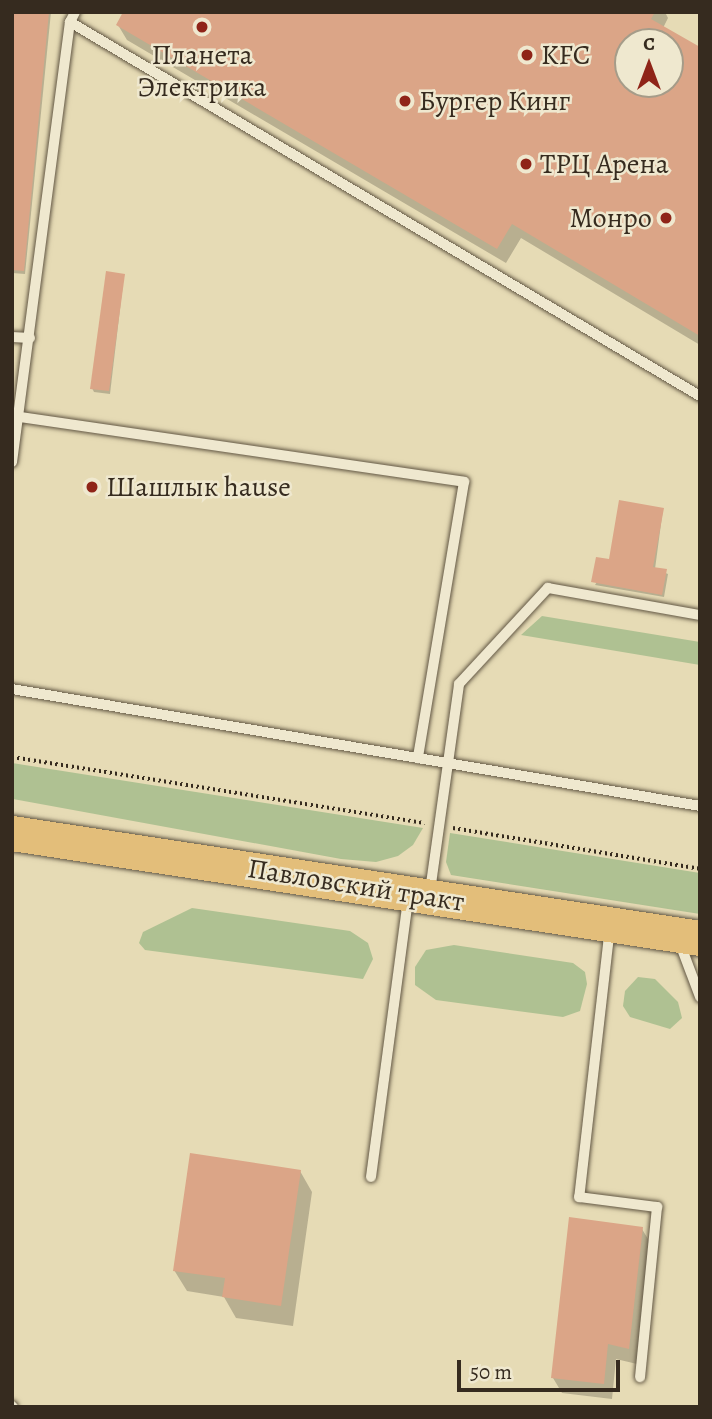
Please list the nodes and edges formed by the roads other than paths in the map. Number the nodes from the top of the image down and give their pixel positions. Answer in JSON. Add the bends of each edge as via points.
{"nodes":[{"id":1,"x":73,"y":17,"type":"edge"},
{"id":2,"x":12,"y":337,"type":"edge"},
{"id":3,"x":30,"y":338,"type":"junction"},
{"id":4,"x":700,"y":396,"type":"edge"},
{"id":5,"x":20,"y":417,"type":"junction"},
{"id":6,"x":12,"y":462,"type":"edge"},
{"id":7,"x":700,"y":615,"type":"edge"},
{"id":8,"x":12,"y":689,"type":"edge"},
{"id":9,"x":418,"y":758,"type":"junction"},
{"id":10,"x":448,"y":763,"type":"junction"},
{"id":11,"x":700,"y":806,"type":"edge"},
{"id":12,"x":12,"y":833,"type":"edge"},
{"id":13,"x":419,"y":894,"type":"junction"},
{"id":14,"x":610,"y":924,"type":"junction"},
{"id":15,"x":688,"y":937,"type":"edge"},
{"id":16,"x":700,"y":997,"type":"edge"},
{"id":17,"x":371,"y":1177,"type":"dead end"},
{"id":18,"x":640,"y":1377,"type":"dead end"}],
"edges":[{"from":1,"to":3,"type":"lane"},
{"from":1,"to":4,"type":"lane"},
{"from":2,"to":3,"type":"lane"},
{"from":3,"to":5,"type":"lane"},
{"from":5,"to":6,"type":"lane"},
{"from":5,"to":9,"type":"lane","via":[[464,482]]},
{"from":7,"to":10,"type":"lane","via":[[548,588],[459,684]]},
{"from":8,"to":9,"type":"lane"},
{"from":9,"to":10,"type":"lane"},
{"from":10,"to":11,"type":"lane"},
{"from":10,"to":13,"type":"lane"},
{"from":12,"to":13,"type":"main road","name":"Павловский тракт"},
{"from":13,"to":14,"type":"main road","name":"Павловский тракт"},
{"from":13,"to":17,"type":"lane"},
{"from":14,"to":15,"type":"main road","name":"Павловский тракт"},
{"from":14,"to":18,"type":"lane","via":[[579,1197],[657,1208]]},
{"from":15,"to":16,"type":"lane"}]}
